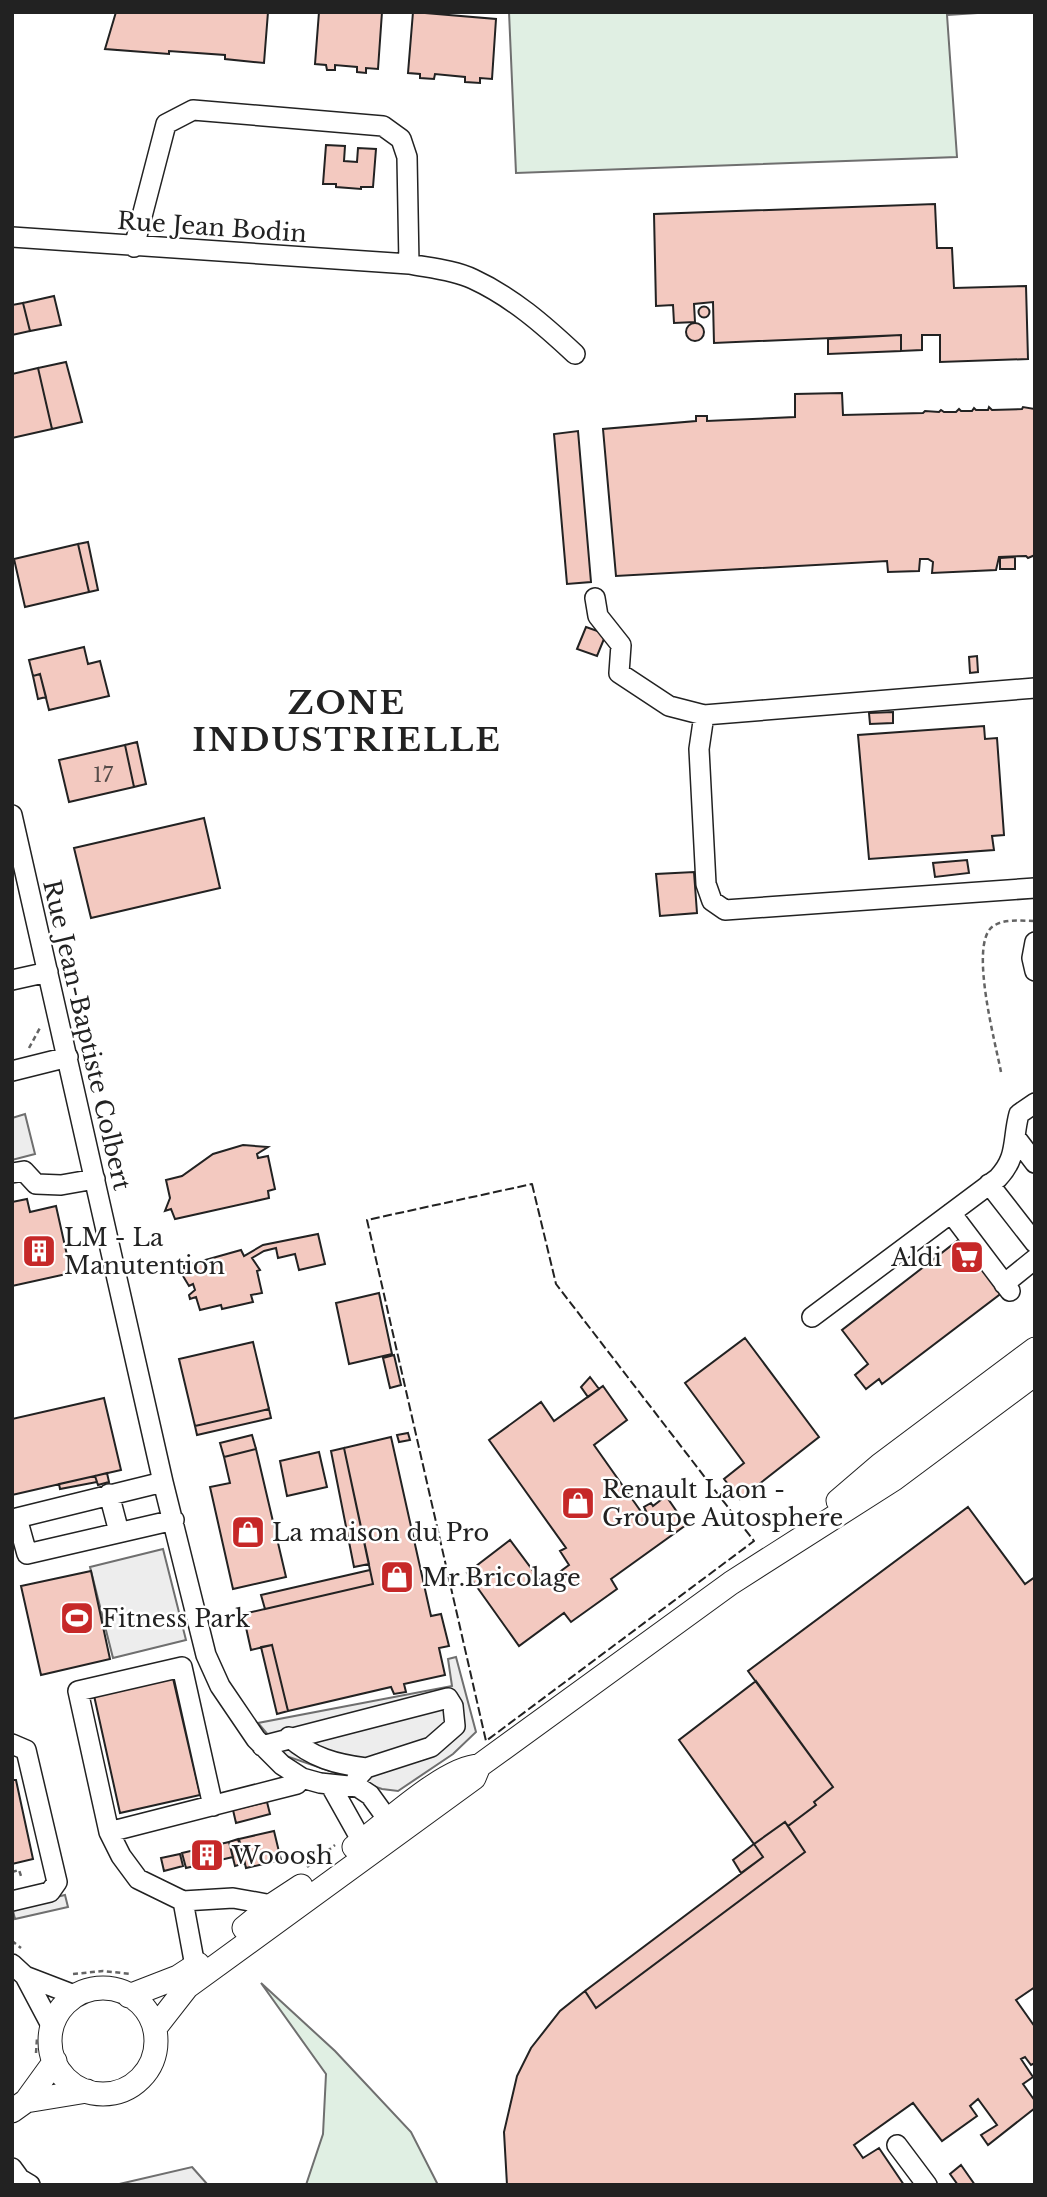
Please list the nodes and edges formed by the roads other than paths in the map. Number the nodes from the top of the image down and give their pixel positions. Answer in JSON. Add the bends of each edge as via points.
{"nodes":[{"id":1,"x":12,"y":237,"type":"edge"},
{"id":2,"x":134,"y":247,"type":"junction"},
{"id":3,"x":409,"y":264,"type":"junction"},
{"id":4,"x":575,"y":354,"type":"dead end"},
{"id":5,"x":595,"y":598,"type":"dead end"},
{"id":6,"x":1035,"y":688,"type":"edge"},
{"id":7,"x":704,"y":715,"type":"junction"},
{"id":8,"x":12,"y":815,"type":"edge"},
{"id":9,"x":1035,"y":888,"type":"edge"},
{"id":10,"x":1035,"y":942,"type":"edge"},
{"id":11,"x":1035,"y":971,"type":"edge"},
{"id":12,"x":48,"y":972,"type":"junction"},
{"id":13,"x":12,"y":980,"type":"edge"},
{"id":14,"x":68,"y":1058,"type":"junction"},
{"id":15,"x":12,"y":1071,"type":"edge"},
{"id":16,"x":1035,"y":1103,"type":"edge"},
{"id":17,"x":1016,"y":1138,"type":"junction"},
{"id":18,"x":1035,"y":1163,"type":"edge"},
{"id":19,"x":12,"y":1173,"type":"edge"},
{"id":20,"x":95,"y":1179,"type":"junction"},
{"id":21,"x":989,"y":1184,"type":"junction"},
{"id":22,"x":951,"y":1213,"type":"junction"},
{"id":23,"x":1035,"y":1242,"type":"edge"},
{"id":24,"x":1035,"y":1259,"type":"edge"},
{"id":25,"x":812,"y":1317,"type":"dead end"},
{"id":26,"x":1035,"y":1349,"type":"edge"},
{"id":27,"x":1035,"y":1374,"type":"edge"},
{"id":28,"x":163,"y":1482,"type":"junction"},
{"id":29,"x":109,"y":1494,"type":"junction"},
{"id":30,"x":174,"y":1520,"type":"junction"},
{"id":31,"x":119,"y":1532,"type":"junction"},
{"id":32,"x":758,"y":1567,"type":"junction"},
{"id":33,"x":289,"y":1737,"type":"junction"},
{"id":34,"x":12,"y":1744,"type":"edge"},
{"id":35,"x":262,"y":1746,"type":"junction"},
{"id":36,"x":366,"y":1768,"type":"junction"},
{"id":37,"x":12,"y":1769,"type":"edge"},
{"id":38,"x":302,"y":1778,"type":"junction"},
{"id":39,"x":340,"y":1785,"type":"junction"},
{"id":40,"x":213,"y":1807,"type":"junction"},
{"id":41,"x":393,"y":1827,"type":"junction"},
{"id":42,"x":109,"y":1832,"type":"junction"},
{"id":43,"x":366,"y":1848,"type":"junction"},
{"id":44,"x":17,"y":1884,"type":"edge"},
{"id":45,"x":12,"y":1901,"type":"edge"},
{"id":46,"x":183,"y":1901,"type":"junction"},
{"id":47,"x":272,"y":1905,"type":"junction"},
{"id":48,"x":20,"y":1963,"type":"edge"},
{"id":49,"x":195,"y":1966,"type":"junction"},
{"id":50,"x":77,"y":1996,"type":"junction"},
{"id":51,"x":129,"y":1996,"type":"junction"},
{"id":52,"x":155,"y":2028,"type":"junction"},
{"id":53,"x":44,"y":2030,"type":"junction"},
{"id":54,"x":45,"y":2057,"type":"junction"},
{"id":55,"x":88,"y":2091,"type":"junction"},
{"id":56,"x":19,"y":2106,"type":"edge"},
{"id":57,"x":897,"y":2145,"type":"dead end"},
{"id":58,"x":12,"y":2168,"type":"edge"},
{"id":59,"x":30,"y":2185,"type":"edge"},
{"id":60,"x":927,"y":2185,"type":"edge"}],
"edges":[{"from":1,"to":2,"type":"street","name":"Rue Jean Bodin"},
{"from":2,"to":3,"type":"street","name":"Rue Jean Bodin"},
{"from":2,"to":3,"type":"street","via":[[166,124],[192,110],[383,127],[401,139],[407,157]]},
{"from":3,"to":4,"type":"street","name":"Rue Jean Bodin","via":[[472,278],[531,313]]},
{"from":5,"to":7,"type":"street","via":[[598,616],[621,645],[619,673],[669,706]]},
{"from":6,"to":7,"type":"street"},
{"from":7,"to":9,"type":"street","via":[[699,749],[706,884],[712,901],[725,910]]},
{"from":8,"to":12,"type":"street","name":"Rue Jean-Baptiste Colbert"},
{"from":10,"to":11,"type":"street"},
{"from":12,"to":13,"type":"street"},
{"from":12,"to":14,"type":"street","name":"Rue Jean-Baptiste Colbert"},
{"from":14,"to":15,"type":"street"},
{"from":14,"to":20,"type":"street","name":"Rue Jean-Baptiste Colbert"},
{"from":16,"to":17,"type":"street","via":[[1019,1114]]},
{"from":17,"to":18,"type":"street"},
{"from":17,"to":21,"type":"street","via":[[1009,1166]]},
{"from":19,"to":20,"type":"street","via":[[24,1171],[36,1184]]},
{"from":20,"to":28,"type":"street","name":"Rue Jean-Baptiste Colbert"},
{"from":21,"to":22,"type":"street"},
{"from":21,"to":23,"type":"street"},
{"from":22,"to":24,"type":"street","via":[[1007,1287]]},
{"from":22,"to":25,"type":"street"},
{"from":26,"to":32,"type":"main road","via":[[880,1465]]},
{"from":27,"to":32,"type":"main road","via":[[894,1479]]},
{"from":28,"to":29,"type":"street"},
{"from":28,"to":30,"type":"street","name":"Rue Jean-Baptiste Colbert"},
{"from":29,"to":31,"type":"street"},
{"from":29,"to":31,"type":"street","via":[[17,1518],[27,1554]]},
{"from":30,"to":31,"type":"street"},
{"from":30,"to":35,"type":"street","name":"Rue Jean-Baptiste Colbert","via":[[206,1655],[220,1686]]},
{"from":32,"to":41,"type":"main road","via":[[479,1766],[474,1778]]},
{"from":33,"to":35,"type":"street"},
{"from":33,"to":36,"type":"street","via":[[302,1749],[334,1764]]},
{"from":33,"to":36,"type":"street","via":[[448,1698],[455,1726],[431,1746]]},
{"from":34,"to":45,"type":"street","via":[[26,1750],[57,1882],[50,1892]]},
{"from":35,"to":38,"type":"street","name":"Rue Jean-Baptiste Colbert"},
{"from":36,"to":39,"type":"street"},
{"from":37,"to":44,"type":"street","via":[[21,1774],[44,1873],[44,1885]]},
{"from":38,"to":39,"type":"street","name":"Rue Jean-Baptiste Colbert"},
{"from":38,"to":40,"type":"street","via":[[298,1784]]},
{"from":39,"to":41,"type":"street","name":"Rue Jean-Baptiste Colbert","via":[[358,1787],[370,1795]]},
{"from":39,"to":43,"type":"street"},
{"from":40,"to":42,"type":"street"},
{"from":40,"to":42,"type":"street","via":[[182,1667],[78,1691]]},
{"from":41,"to":43,"type":"main road"},
{"from":42,"to":46,"type":"street","via":[[138,1879]]},
{"from":43,"to":47,"type":"main road"},
{"from":43,"to":52,"type":"main road","via":[[187,1987]]},
{"from":46,"to":47,"type":"street","via":[[233,1898]]},
{"from":46,"to":49,"type":"street"},
{"from":47,"to":49,"type":"main road"},
{"from":48,"to":50,"type":"street"},
{"from":48,"to":53,"type":"street"},
{"from":49,"to":51,"type":"main road"},
{"from":50,"to":51,"type":"main road","via":[[90,1989],[109,1988]]},
{"from":50,"to":53,"type":"main road","via":[[68,2000]]},
{"from":51,"to":52,"type":"main road","via":[[148,2012]]},
{"from":52,"to":55,"type":"main road","via":[[155,2052],[144,2074],[114,2093]]},
{"from":53,"to":54,"type":"main road","via":[[50,2052]]},
{"from":54,"to":55,"type":"main road","via":[[73,2085]]},
{"from":54,"to":56,"type":"main road"},
{"from":55,"to":56,"type":"main road"},
{"from":57,"to":60,"type":"street"},
{"from":58,"to":59,"type":"street"}]}
